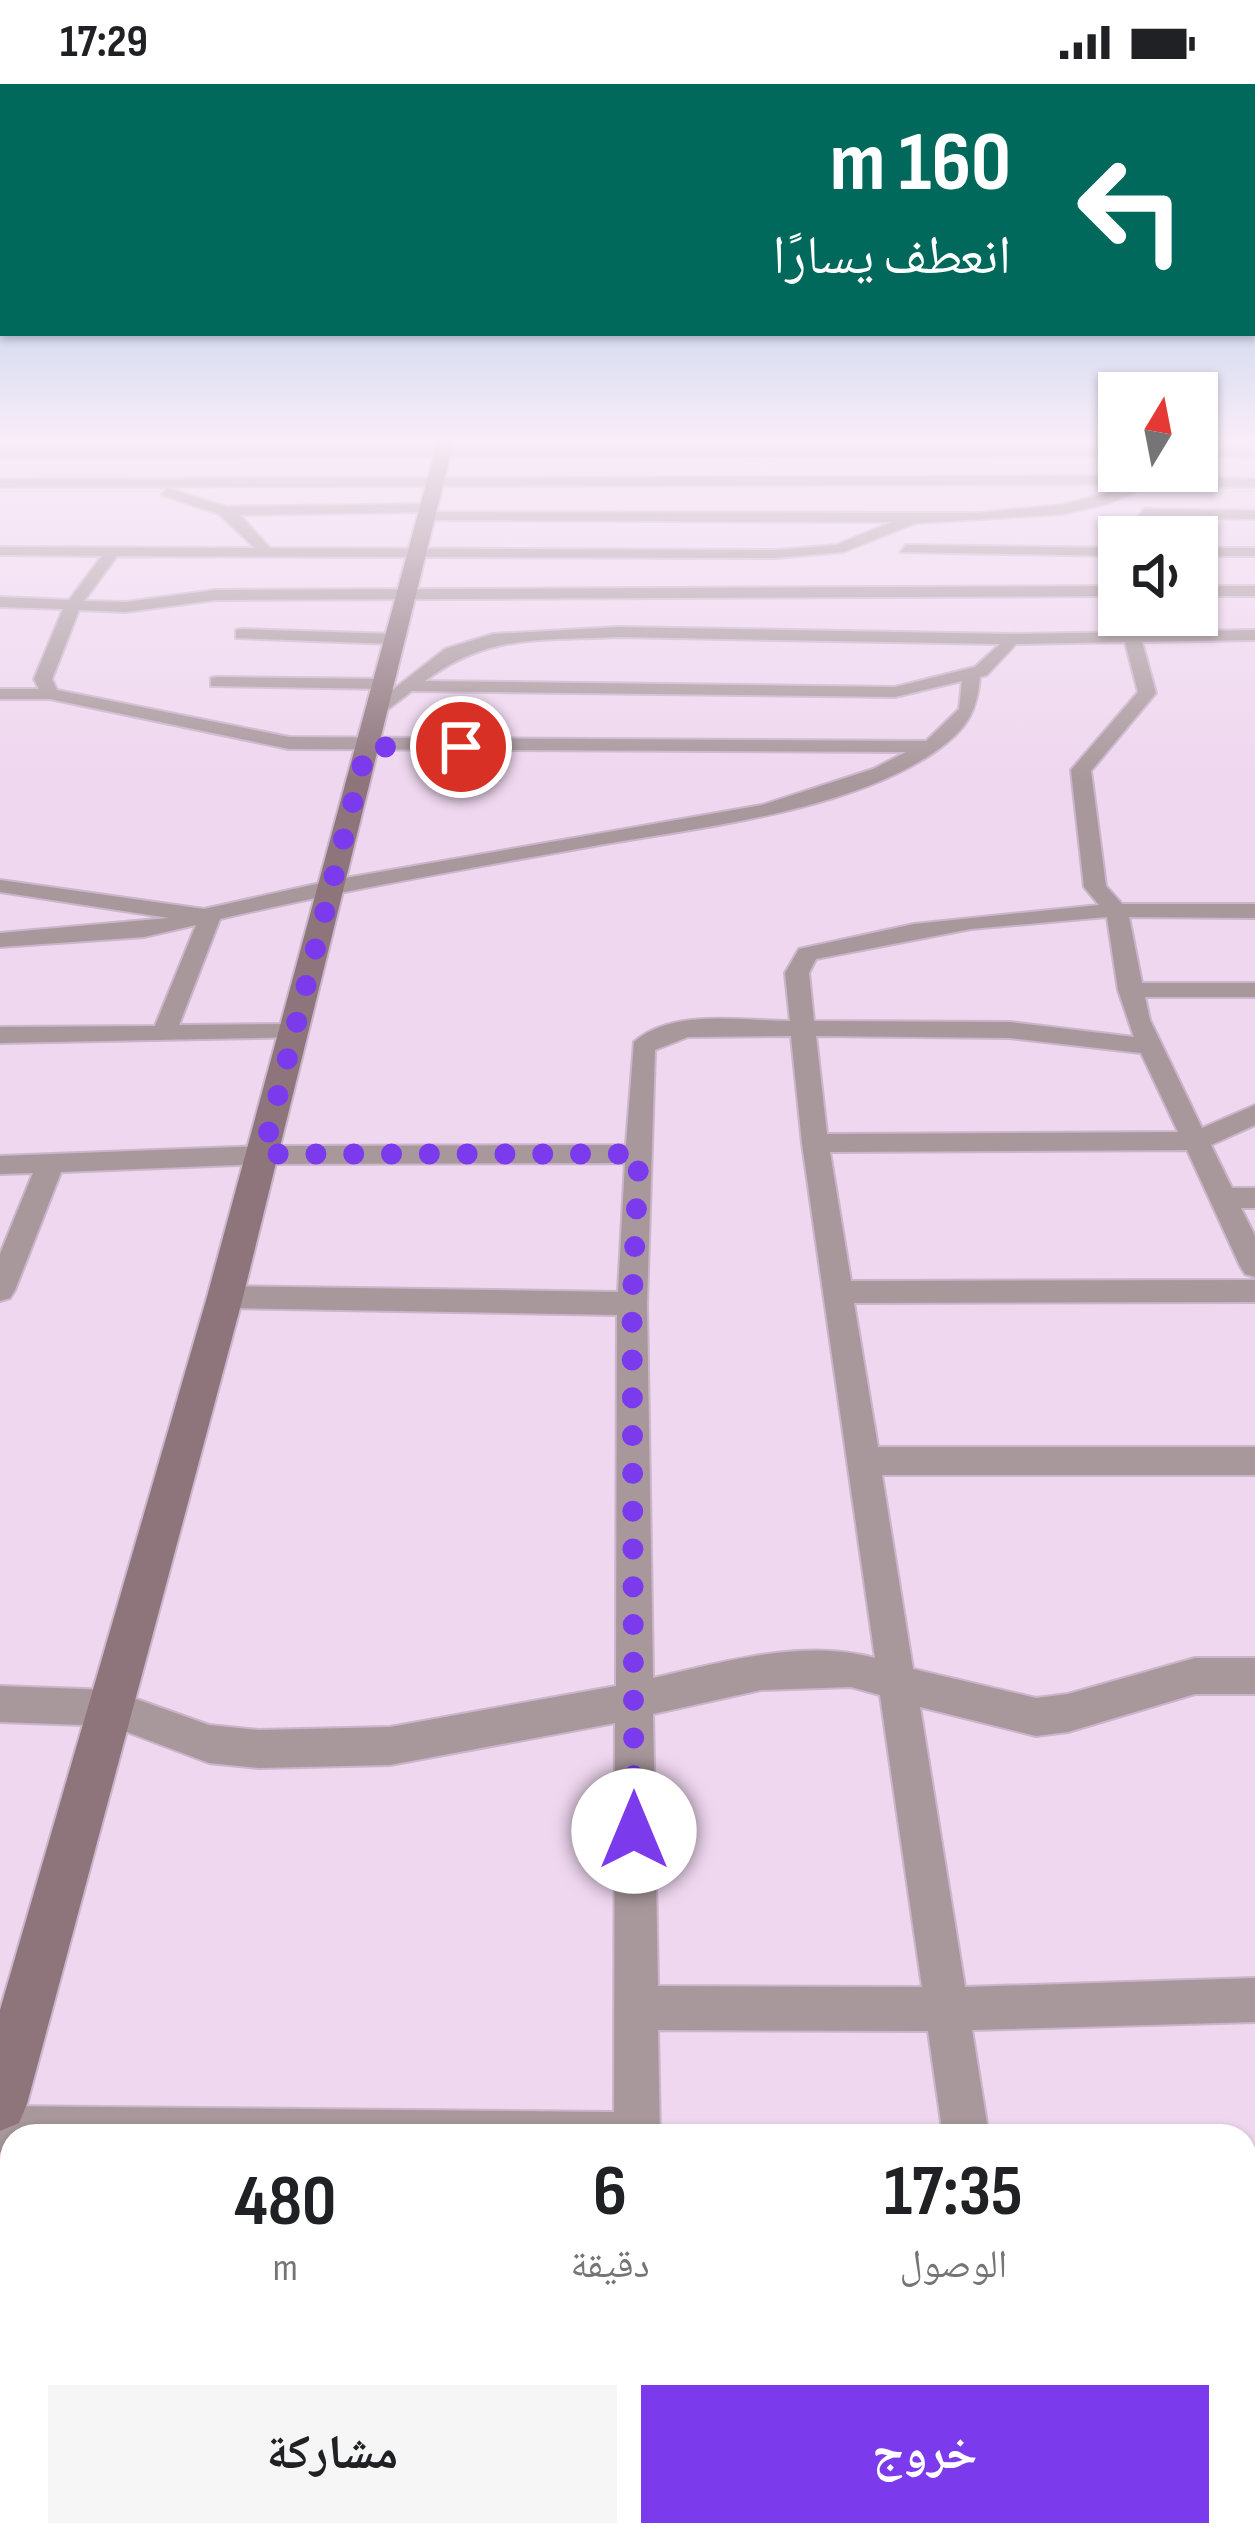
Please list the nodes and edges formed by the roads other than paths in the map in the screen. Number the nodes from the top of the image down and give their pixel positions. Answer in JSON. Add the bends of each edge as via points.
{"nodes":[{"id":1,"x":0,"y":551,"type":"edge"},
{"id":2,"x":34,"y":551,"type":"junction"},
{"id":3,"x":113,"y":551,"type":"junction"},
{"id":4,"x":265,"y":551,"type":"joint"},
{"id":5,"x":307,"y":551,"type":"junction"},
{"id":6,"x":738,"y":551,"type":"edge"},
{"id":7,"x":815,"y":551,"type":"edge"},
{"id":8,"x":907,"y":551,"type":"edge"},
{"id":9,"x":416,"y":552,"type":"junction"},
{"id":10,"x":1218,"y":552,"type":"edge"},
{"id":11,"x":1255,"y":552,"type":"edge"},
{"id":12,"x":613,"y":553,"type":"junction"},
{"id":13,"x":738,"y":554,"type":"junction"},
{"id":14,"x":776,"y":554,"type":"junction"},
{"id":15,"x":22,"y":566,"type":"dead end"},
{"id":16,"x":11,"y":580,"type":"dead end"},
{"id":17,"x":1098,"y":591,"type":"edge"},
{"id":18,"x":1218,"y":591,"type":"edge"},
{"id":19,"x":1255,"y":591,"type":"edge"},
{"id":20,"x":921,"y":592,"type":"junction"},
{"id":21,"x":406,"y":594,"type":"junction"},
{"id":22,"x":515,"y":594,"type":"junction"},
{"id":23,"x":606,"y":594,"type":"junction"},
{"id":24,"x":696,"y":594,"type":"junction"},
{"id":25,"x":292,"y":595,"type":"junction"},
{"id":26,"x":261,"y":596,"type":"junction"},
{"id":27,"x":0,"y":598,"type":"edge"},
{"id":28,"x":73,"y":605,"type":"junction"},
{"id":29,"x":1218,"y":635,"type":"edge"},
{"id":30,"x":1255,"y":635,"type":"edge"},
{"id":31,"x":1142,"y":636,"type":"joint"},
{"id":32,"x":512,"y":637,"type":"junction"},
{"id":33,"x":938,"y":637,"type":"junction"},
{"id":34,"x":394,"y":638,"type":"junction"},
{"id":35,"x":1009,"y":639,"type":"junction"},
{"id":36,"x":613,"y":660,"type":"junction"},
{"id":37,"x":725,"y":661,"type":"junction"},
{"id":38,"x":971,"y":675,"type":"junction"},
{"id":39,"x":218,"y":681,"type":"junction"},
{"id":40,"x":389,"y":693,"type":"junction"},
{"id":41,"x":0,"y":694,"type":"edge"},
{"id":42,"x":50,"y":694,"type":"junction"},
{"id":43,"x":931,"y":746,"type":"junction"},
{"id":44,"x":367,"y":747,"type":"junction"},
{"id":45,"x":0,"y":886,"type":"edge"},
{"id":46,"x":334,"y":886,"type":"junction"},
{"id":47,"x":1117,"y":911,"type":"junction"},
{"id":48,"x":1255,"y":911,"type":"edge"},
{"id":49,"x":210,"y":917,"type":"junction"},
{"id":50,"x":0,"y":940,"type":"edge"},
{"id":51,"x":1130,"y":989,"type":"junction"},
{"id":52,"x":1255,"y":990,"type":"edge"},
{"id":53,"x":800,"y":1031,"type":"junction"},
{"id":54,"x":294,"y":1032,"type":"junction"},
{"id":55,"x":164,"y":1034,"type":"junction"},
{"id":56,"x":0,"y":1035,"type":"edge"},
{"id":57,"x":1147,"y":1046,"type":"junction"},
{"id":58,"x":1255,"y":1114,"type":"edge"},
{"id":59,"x":1197,"y":1141,"type":"junction"},
{"id":60,"x":815,"y":1143,"type":"junction"},
{"id":61,"x":263,"y":1154,"type":"junction"},
{"id":62,"x":639,"y":1154,"type":"junction"},
{"id":63,"x":0,"y":1165,"type":"edge"},
{"id":64,"x":50,"y":1165,"type":"junction"},
{"id":65,"x":1224,"y":1198,"type":"junction"},
{"id":66,"x":1255,"y":1198,"type":"edge"},
{"id":67,"x":1255,"y":1266,"type":"edge"},
{"id":68,"x":0,"y":1290,"type":"edge"},
{"id":69,"x":1255,"y":1291,"type":"edge"},
{"id":70,"x":839,"y":1292,"type":"junction"},
{"id":71,"x":225,"y":1297,"type":"junction"},
{"id":72,"x":632,"y":1304,"type":"junction"},
{"id":73,"x":865,"y":1461,"type":"junction"},
{"id":74,"x":1255,"y":1461,"type":"edge"},
{"id":75,"x":1255,"y":1676,"type":"edge"},
{"id":76,"x":898,"y":1682,"type":"junction"},
{"id":77,"x":633,"y":1698,"type":"junction"},
{"id":78,"x":0,"y":1704,"type":"edge"},
{"id":79,"x":111,"y":1708,"type":"junction"},
{"id":80,"x":1255,"y":2000,"type":"edge"},
{"id":81,"x":636,"y":2008,"type":"junction"},
{"id":82,"x":946,"y":2009,"type":"junction"},
{"id":83,"x":8,"y":2048,"type":"edge"},
{"id":84,"x":0,"y":2104,"type":"edge"},
{"id":85,"x":637,"y":2124,"type":"edge"},
{"id":86,"x":964,"y":2124,"type":"edge"}],
"edges":[{"from":1,"to":2,"type":"street"},
{"from":2,"to":3,"type":"street"},
{"from":2,"to":15,"type":"street"},
{"from":3,"to":4,"type":"street"},
{"from":3,"to":28,"type":"street"},
{"from":4,"to":5,"type":"street"},
{"from":5,"to":9,"type":"street"},
{"from":5,"to":25,"type":"street"},
{"from":6,"to":13,"type":"street"},
{"from":7,"to":14,"type":"street"},
{"from":8,"to":20,"type":"street"},
{"from":9,"to":12,"type":"street"},
{"from":9,"to":21,"type":"street"},
{"from":10,"to":11,"type":"street"},
{"from":12,"to":13,"type":"street"},
{"from":12,"to":23,"type":"street"},
{"from":13,"to":14,"type":"street"},
{"from":14,"to":24,"type":"street"},
{"from":16,"to":27,"type":"street"},
{"from":17,"to":20,"type":"street"},
{"from":18,"to":19,"type":"street"},
{"from":20,"to":24,"type":"street"},
{"from":20,"to":33,"type":"street"},
{"from":21,"to":22,"type":"street"},
{"from":21,"to":25,"type":"street"},
{"from":21,"to":34,"type":"street"},
{"from":22,"to":23,"type":"street"},
{"from":22,"to":32,"type":"street"},
{"from":23,"to":24,"type":"street"},
{"from":24,"to":36,"type":"street","via":[[650,612]]},
{"from":25,"to":26,"type":"street"},
{"from":26,"to":28,"type":"street"},
{"from":26,"to":39,"type":"street"},
{"from":27,"to":28,"type":"street"},
{"from":28,"to":42,"type":"street","via":[[43,680]]},
{"from":29,"to":30,"type":"street"},
{"from":31,"to":35,"type":"street"},
{"from":31,"to":47,"type":"street","via":[[1147,693],[1085,760],[1080,777],[1095,887]]},
{"from":32,"to":36,"type":"street"},
{"from":32,"to":40,"type":"street","via":[[451,653]]},
{"from":33,"to":35,"type":"street"},
{"from":33,"to":37,"type":"street"},
{"from":34,"to":39,"type":"street"},
{"from":34,"to":40,"type":"street"},
{"from":35,"to":38,"type":"street"},
{"from":36,"to":37,"type":"street"},
{"from":36,"to":37,"type":"street"},
{"from":36,"to":40,"type":"street"},
{"from":37,"to":38,"type":"street","via":[[895,692]]},
{"from":38,"to":43,"type":"street","via":[[968,710]]},
{"from":39,"to":40,"type":"street"},
{"from":39,"to":42,"type":"street"},
{"from":39,"to":44,"type":"street","via":[[272,742]]},
{"from":40,"to":44,"type":"street"},
{"from":41,"to":42,"type":"street"},
{"from":43,"to":44,"type":"street"},
{"from":43,"to":46,"type":"street","via":[[766,810]]},
{"from":44,"to":46,"type":"street"},
{"from":45,"to":49,"type":"street"},
{"from":46,"to":49,"type":"street"},
{"from":46,"to":54,"type":"street"},
{"from":47,"to":48,"type":"street"},
{"from":47,"to":51,"type":"street"},
{"from":47,"to":53,"type":"street","via":[[807,953],[797,973]]},
{"from":49,"to":50,"type":"street"},
{"from":49,"to":55,"type":"street"},
{"from":51,"to":52,"type":"street"},
{"from":51,"to":57,"type":"street"},
{"from":53,"to":57,"type":"street","via":[[1010,1030]]},
{"from":53,"to":60,"type":"street"},
{"from":53,"to":62,"type":"street","via":[[654,1036],[643,1048]]},
{"from":54,"to":55,"type":"street"},
{"from":54,"to":61,"type":"street"},
{"from":55,"to":56,"type":"street"},
{"from":57,"to":59,"type":"street"},
{"from":58,"to":59,"type":"street"},
{"from":59,"to":60,"type":"street"},
{"from":59,"to":65,"type":"street"},
{"from":60,"to":70,"type":"street"},
{"from":61,"to":62,"type":"street"},
{"from":61,"to":64,"type":"street"},
{"from":61,"to":71,"type":"street"},
{"from":62,"to":72,"type":"street"},
{"from":63,"to":64,"type":"street"},
{"from":64,"to":68,"type":"street"},
{"from":65,"to":66,"type":"street"},
{"from":65,"to":67,"type":"street"},
{"from":69,"to":70,"type":"street"},
{"from":70,"to":73,"type":"street"},
{"from":71,"to":72,"type":"street"},
{"from":71,"to":79,"type":"street"},
{"from":72,"to":77,"type":"street"},
{"from":73,"to":74,"type":"street"},
{"from":73,"to":76,"type":"street"},
{"from":75,"to":76,"type":"street","via":[[1195,1676],[1036,1717]]},
{"from":76,"to":77,"type":"street","via":[[850,1669],[761,1672]]},
{"from":76,"to":82,"type":"street"},
{"from":77,"to":79,"type":"street","via":[[390,1746],[259,1749],[208,1744]]},
{"from":77,"to":81,"type":"street"},
{"from":78,"to":79,"type":"street"},
{"from":79,"to":83,"type":"street"},
{"from":80,"to":82,"type":"street"},
{"from":81,"to":82,"type":"street"},
{"from":81,"to":85,"type":"street"},
{"from":82,"to":86,"type":"street"},
{"from":83,"to":84,"type":"street"}]}
